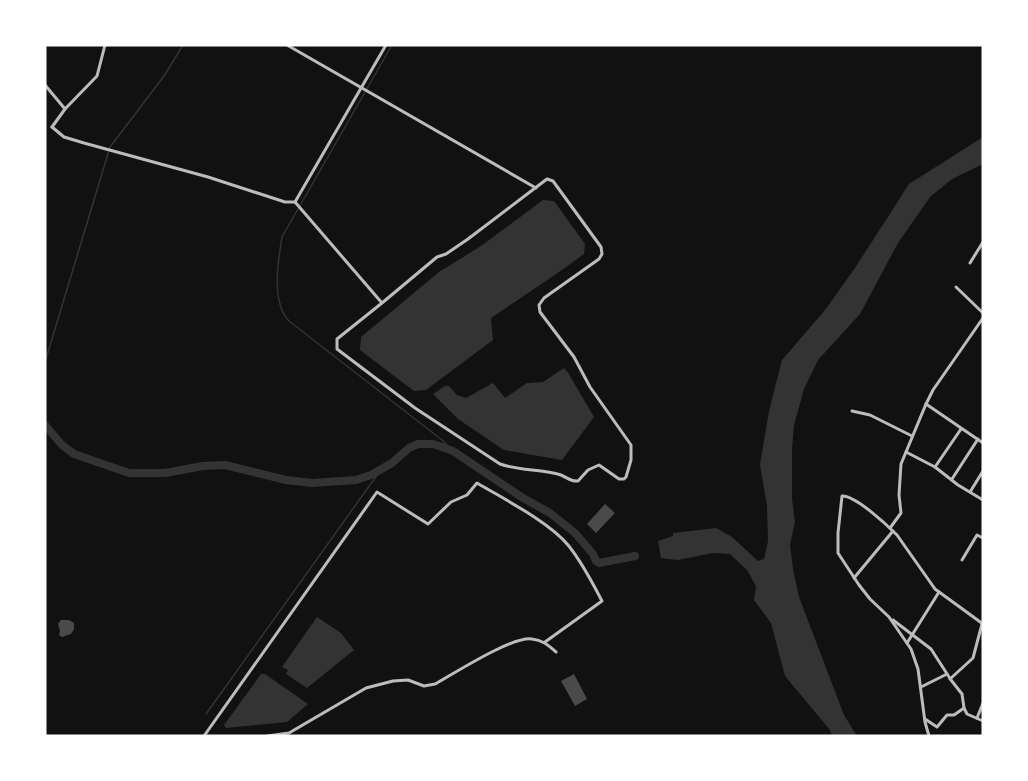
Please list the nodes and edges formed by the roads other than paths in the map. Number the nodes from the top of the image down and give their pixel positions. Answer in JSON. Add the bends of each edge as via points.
{"nodes":[{"id":1,"x":105,"y":45,"type":"edge"},
{"id":2,"x":287,"y":45,"type":"edge"},
{"id":3,"x":386,"y":45,"type":"edge"},
{"id":4,"x":45,"y":85,"type":"edge"},
{"id":5,"x":361,"y":88,"type":"junction"},
{"id":6,"x":65,"y":109,"type":"junction"},
{"id":7,"x":536,"y":188,"type":"junction"},
{"id":8,"x":294,"y":202,"type":"junction"},
{"id":9,"x":983,"y":242,"type":"edge"},
{"id":10,"x":969,"y":263,"type":"dead end"},
{"id":11,"x":956,"y":287,"type":"dead end"},
{"id":12,"x":382,"y":303,"type":"junction"},
{"id":13,"x":983,"y":313,"type":"edge"},
{"id":14,"x":983,"y":318,"type":"edge"},
{"id":15,"x":926,"y":404,"type":"junction"},
{"id":16,"x":852,"y":411,"type":"dead end"},
{"id":17,"x":962,"y":429,"type":"junction"},
{"id":18,"x":912,"y":436,"type":"junction"},
{"id":19,"x":978,"y":439,"type":"junction"},
{"id":20,"x":983,"y":443,"type":"edge"},
{"id":21,"x":906,"y":452,"type":"junction"},
{"id":22,"x":935,"y":467,"type":"junction"},
{"id":23,"x":983,"y":471,"type":"edge"},
{"id":24,"x":952,"y":479,"type":"junction"},
{"id":25,"x":970,"y":492,"type":"junction"},
{"id":26,"x":983,"y":500,"type":"edge"},
{"id":27,"x":892,"y":530,"type":"junction"},
{"id":28,"x":983,"y":538,"type":"edge"},
{"id":29,"x":963,"y":560,"type":"dead end"},
{"id":30,"x":854,"y":578,"type":"junction"},
{"id":31,"x":939,"y":592,"type":"junction"},
{"id":32,"x":889,"y":617,"type":"junction"},
{"id":33,"x":983,"y":624,"type":"edge"},
{"id":34,"x":912,"y":633,"type":"junction"},
{"id":35,"x":545,"y":642,"type":"junction"},
{"id":36,"x":907,"y":643,"type":"junction"},
{"id":37,"x":556,"y":652,"type":"dead end"},
{"id":38,"x":947,"y":674,"type":"junction"},
{"id":39,"x":950,"y":679,"type":"junction"},
{"id":40,"x":921,"y":687,"type":"junction"},
{"id":41,"x":982,"y":706,"type":"edge"},
{"id":42,"x":964,"y":708,"type":"junction"},
{"id":43,"x":977,"y":718,"type":"junction"},
{"id":44,"x":925,"y":719,"type":"junction"},
{"id":45,"x":983,"y":721,"type":"edge"},
{"id":46,"x":204,"y":736,"type":"edge"},
{"id":47,"x":267,"y":736,"type":"edge"},
{"id":48,"x":929,"y":736,"type":"edge"}],
"edges":[{"from":1,"to":6,"type":"street","via":[[97,76]]},
{"from":2,"to":5,"type":"street"},
{"from":3,"to":5,"type":"street"},
{"from":4,"to":6,"type":"street"},
{"from":5,"to":7,"type":"street"},
{"from":5,"to":8,"type":"street"},
{"from":6,"to":8,"type":"street","via":[[52,128],[64,136]]},
{"from":7,"to":12,"type":"street","via":[[437,257]]},
{"from":7,"to":12,"type":"street","via":[[547,179],[553,181],[601,247],[599,259],[544,298],[539,308],[632,445],[624,479],[599,465],[572,482],[552,473],[509,467],[415,408],[337,349],[337,339]]},
{"from":8,"to":12,"type":"street"},
{"from":9,"to":10,"type":"street"},
{"from":11,"to":13,"type":"street"},
{"from":14,"to":15,"type":"street"},
{"from":15,"to":17,"type":"street"},
{"from":15,"to":18,"type":"street"},
{"from":16,"to":18,"type":"street","via":[[870,415]]},
{"from":17,"to":19,"type":"street"},
{"from":17,"to":22,"type":"street"},
{"from":18,"to":21,"type":"street"},
{"from":19,"to":20,"type":"street"},
{"from":19,"to":24,"type":"street"},
{"from":21,"to":22,"type":"street"},
{"from":21,"to":27,"type":"street","via":[[901,464],[901,513]]},
{"from":22,"to":24,"type":"street"},
{"from":23,"to":25,"type":"street"},
{"from":24,"to":25,"type":"street"},
{"from":25,"to":26,"type":"street"},
{"from":27,"to":30,"type":"street"},
{"from":27,"to":30,"type":"street","via":[[858,502],[842,496],[837,547]]},
{"from":27,"to":31,"type":"street"},
{"from":28,"to":29,"type":"street","via":[[977,535]]},
{"from":30,"to":32,"type":"street"},
{"from":31,"to":33,"type":"street"},
{"from":31,"to":34,"type":"street"},
{"from":32,"to":34,"type":"street"},
{"from":32,"to":36,"type":"street"},
{"from":33,"to":39,"type":"street","via":[[973,658]]},
{"from":34,"to":36,"type":"street"},
{"from":34,"to":38,"type":"street","via":[[931,649]]},
{"from":35,"to":37,"type":"street"},
{"from":35,"to":46,"type":"street","via":[[602,601],[568,544],[477,483],[428,524],[378,492]]},
{"from":35,"to":47,"type":"street","via":[[530,638],[514,641],[435,684],[424,686],[408,680],[366,688],[289,733]]},
{"from":36,"to":40,"type":"street"},
{"from":38,"to":39,"type":"street"},
{"from":38,"to":40,"type":"street"},
{"from":39,"to":42,"type":"street","via":[[962,694]]},
{"from":40,"to":44,"type":"street"},
{"from":41,"to":43,"type":"street"},
{"from":42,"to":43,"type":"street"},
{"from":42,"to":44,"type":"street","via":[[947,715],[937,727]]},
{"from":43,"to":45,"type":"street"},
{"from":44,"to":48,"type":"street"}]}
